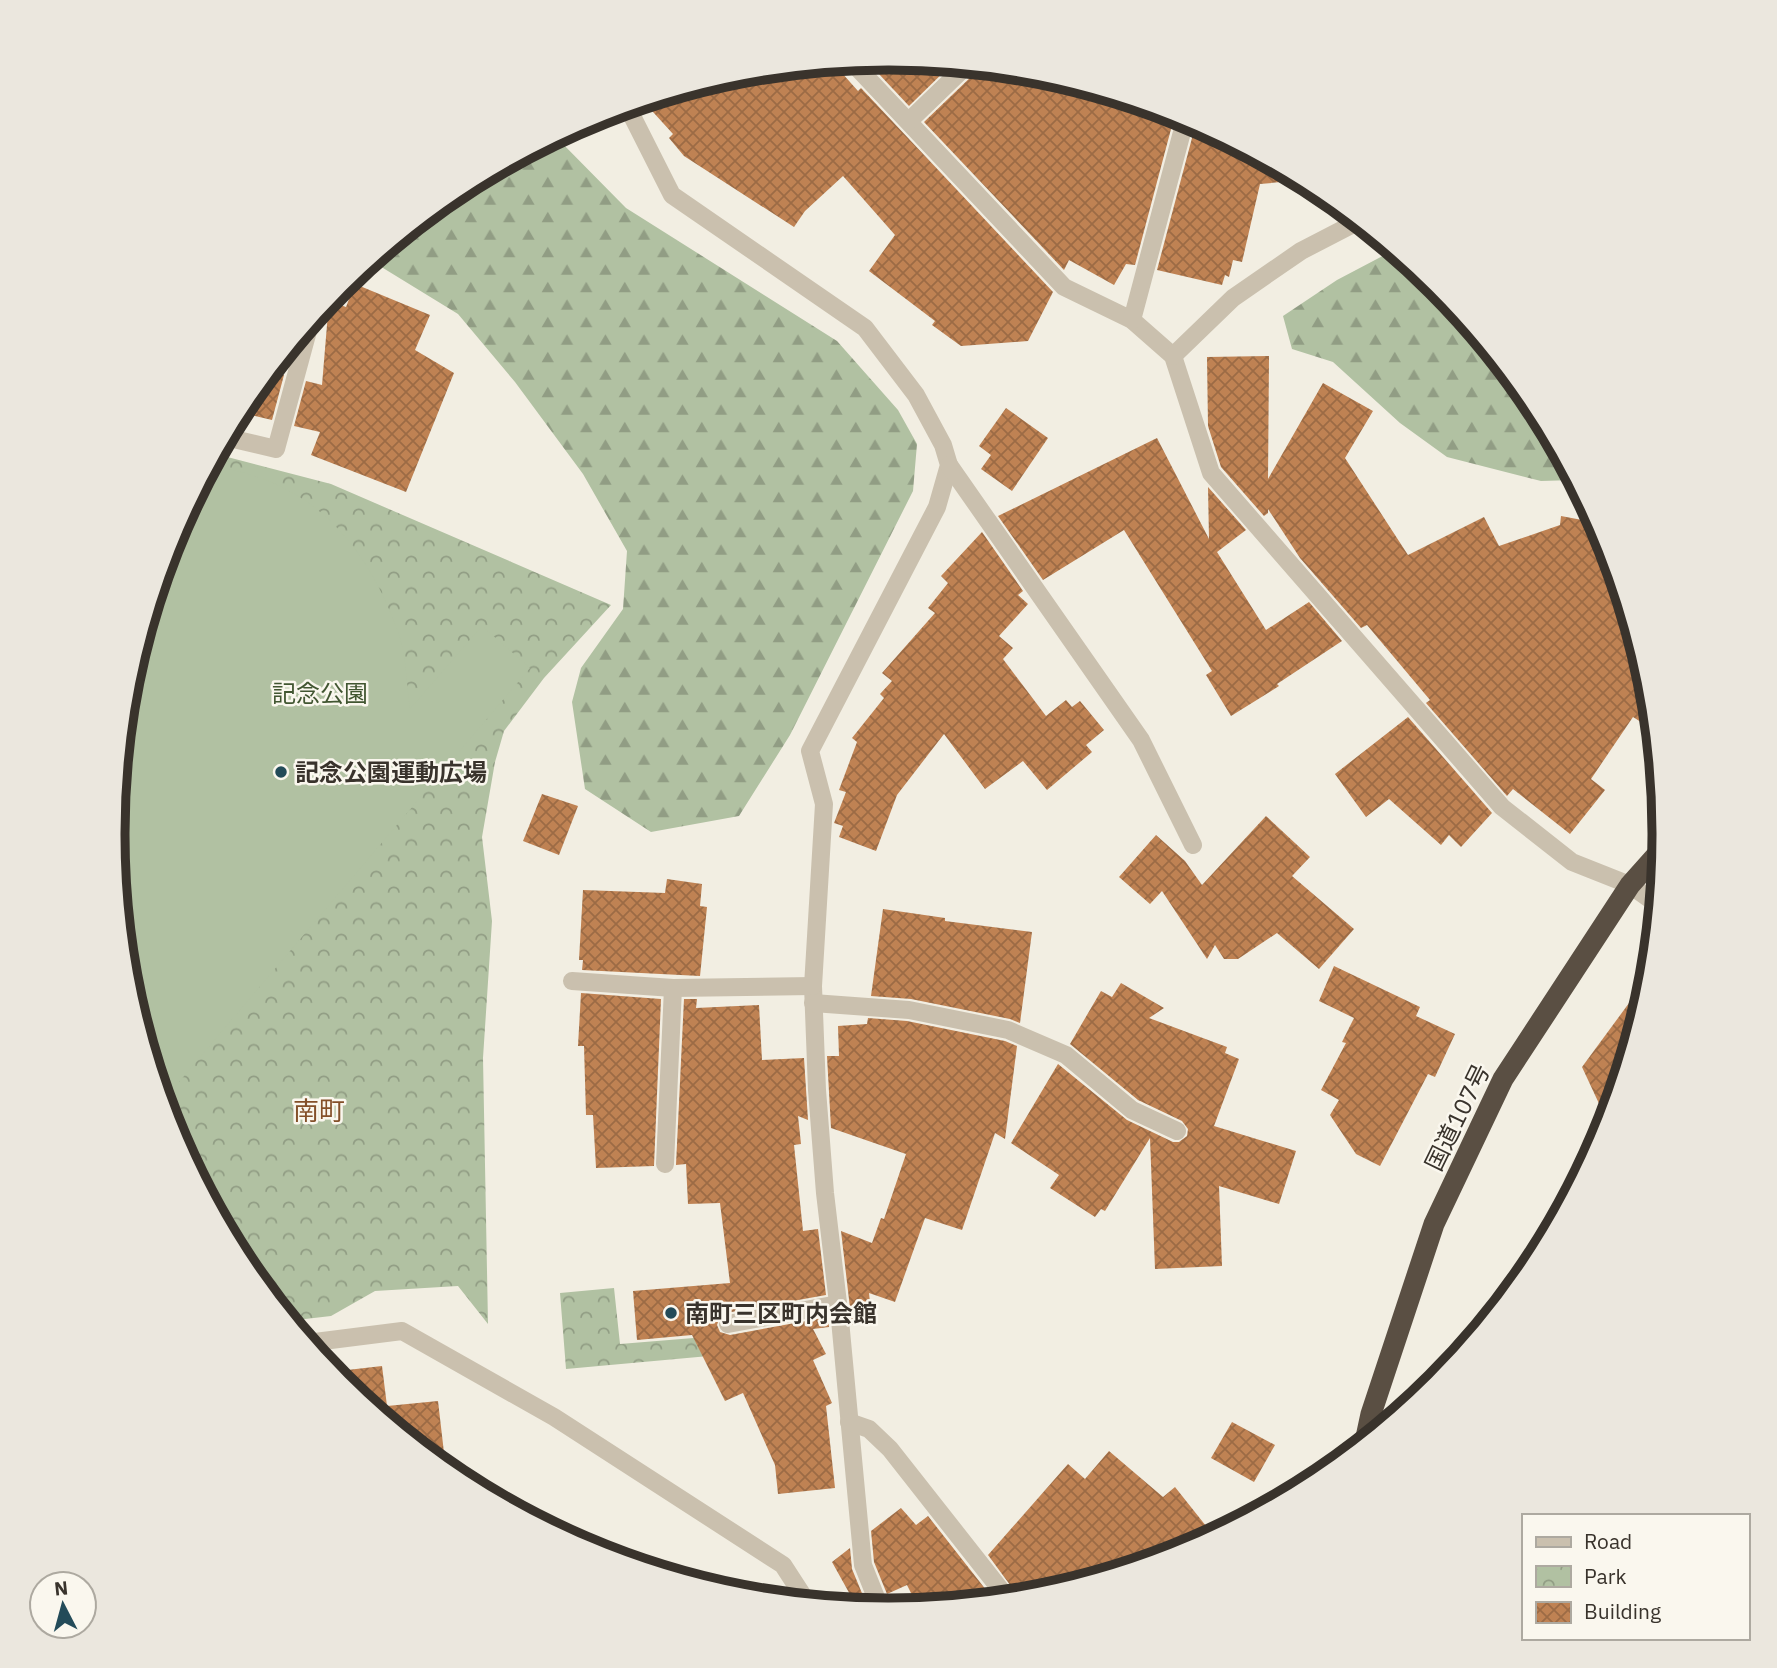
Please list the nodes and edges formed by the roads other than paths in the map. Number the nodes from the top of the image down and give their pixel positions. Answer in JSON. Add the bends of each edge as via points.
{"nodes":[{"id":1,"x":861,"y":71,"type":"edge"},
{"id":2,"x":958,"y":74,"type":"edge"},
{"id":3,"x":632,"y":115,"type":"edge"},
{"id":4,"x":909,"y":121,"type":"junction"},
{"id":5,"x":1183,"y":129,"type":"edge"},
{"id":6,"x":1350,"y":225,"type":"edge"},
{"id":7,"x":1132,"y":320,"type":"junction"},
{"id":8,"x":305,"y":340,"type":"edge"},
{"id":9,"x":1173,"y":356,"type":"junction"},
{"id":10,"x":235,"y":439,"type":"edge"},
{"id":11,"x":949,"y":465,"type":"junction"},
{"id":12,"x":1193,"y":845,"type":"dead end"},
{"id":13,"x":1651,"y":861,"type":"edge"},
{"id":14,"x":1630,"y":885,"type":"junction"},
{"id":15,"x":1650,"y":899,"type":"edge"},
{"id":16,"x":572,"y":981,"type":"dead end"},
{"id":17,"x":673,"y":988,"type":"junction"},
{"id":18,"x":813,"y":994,"type":"junction"},
{"id":19,"x":1177,"y":1131,"type":"dead end"},
{"id":20,"x":665,"y":1164,"type":"dead end"},
{"id":21,"x":838,"y":1304,"type":"junction"},
{"id":22,"x":728,"y":1324,"type":"dead end"},
{"id":23,"x":317,"y":1342,"type":"edge"},
{"id":24,"x":849,"y":1422,"type":"junction"},
{"id":25,"x":1368,"y":1428,"type":"edge"},
{"id":26,"x":1001,"y":1589,"type":"edge"},
{"id":27,"x":801,"y":1592,"type":"edge"},
{"id":28,"x":876,"y":1598,"type":"edge"}],
"edges":[{"from":1,"to":4,"type":"street"},
{"from":2,"to":4,"type":"street"},
{"from":3,"to":11,"type":"street","via":[[672,195],[865,328],[916,395]]},
{"from":4,"to":7,"type":"street","via":[[1064,287]]},
{"from":5,"to":7,"type":"street"},
{"from":6,"to":9,"type":"street","via":[[1301,251],[1233,298]]},
{"from":7,"to":9,"type":"street"},
{"from":8,"to":10,"type":"street","via":[[276,449]]},
{"from":9,"to":14,"type":"street","via":[[1211,473],[1332,614],[1502,807],[1572,862]]},
{"from":11,"to":12,"type":"street","via":[[1141,740]]},
{"from":11,"to":18,"type":"street","via":[[937,507],[810,751],[824,804]]},
{"from":13,"to":14,"type":"highway","name":"国道107号"},
{"from":14,"to":15,"type":"street"},
{"from":14,"to":25,"type":"highway","name":"国道107号","via":[[1503,1079],[1434,1224]]},
{"from":16,"to":17,"type":"street"},
{"from":17,"to":18,"type":"street"},
{"from":17,"to":20,"type":"street"},
{"from":18,"to":19,"type":"street","via":[[1008,1030],[1066,1055],[1132,1110]]},
{"from":18,"to":21,"type":"street","via":[[825,1193]]},
{"from":21,"to":22,"type":"street"},
{"from":21,"to":24,"type":"street"},
{"from":23,"to":27,"type":"street","via":[[402,1331],[554,1417],[783,1565]]},
{"from":24,"to":26,"type":"street","via":[[869,1429],[890,1449]]},
{"from":24,"to":28,"type":"street","via":[[863,1565]]}]}
